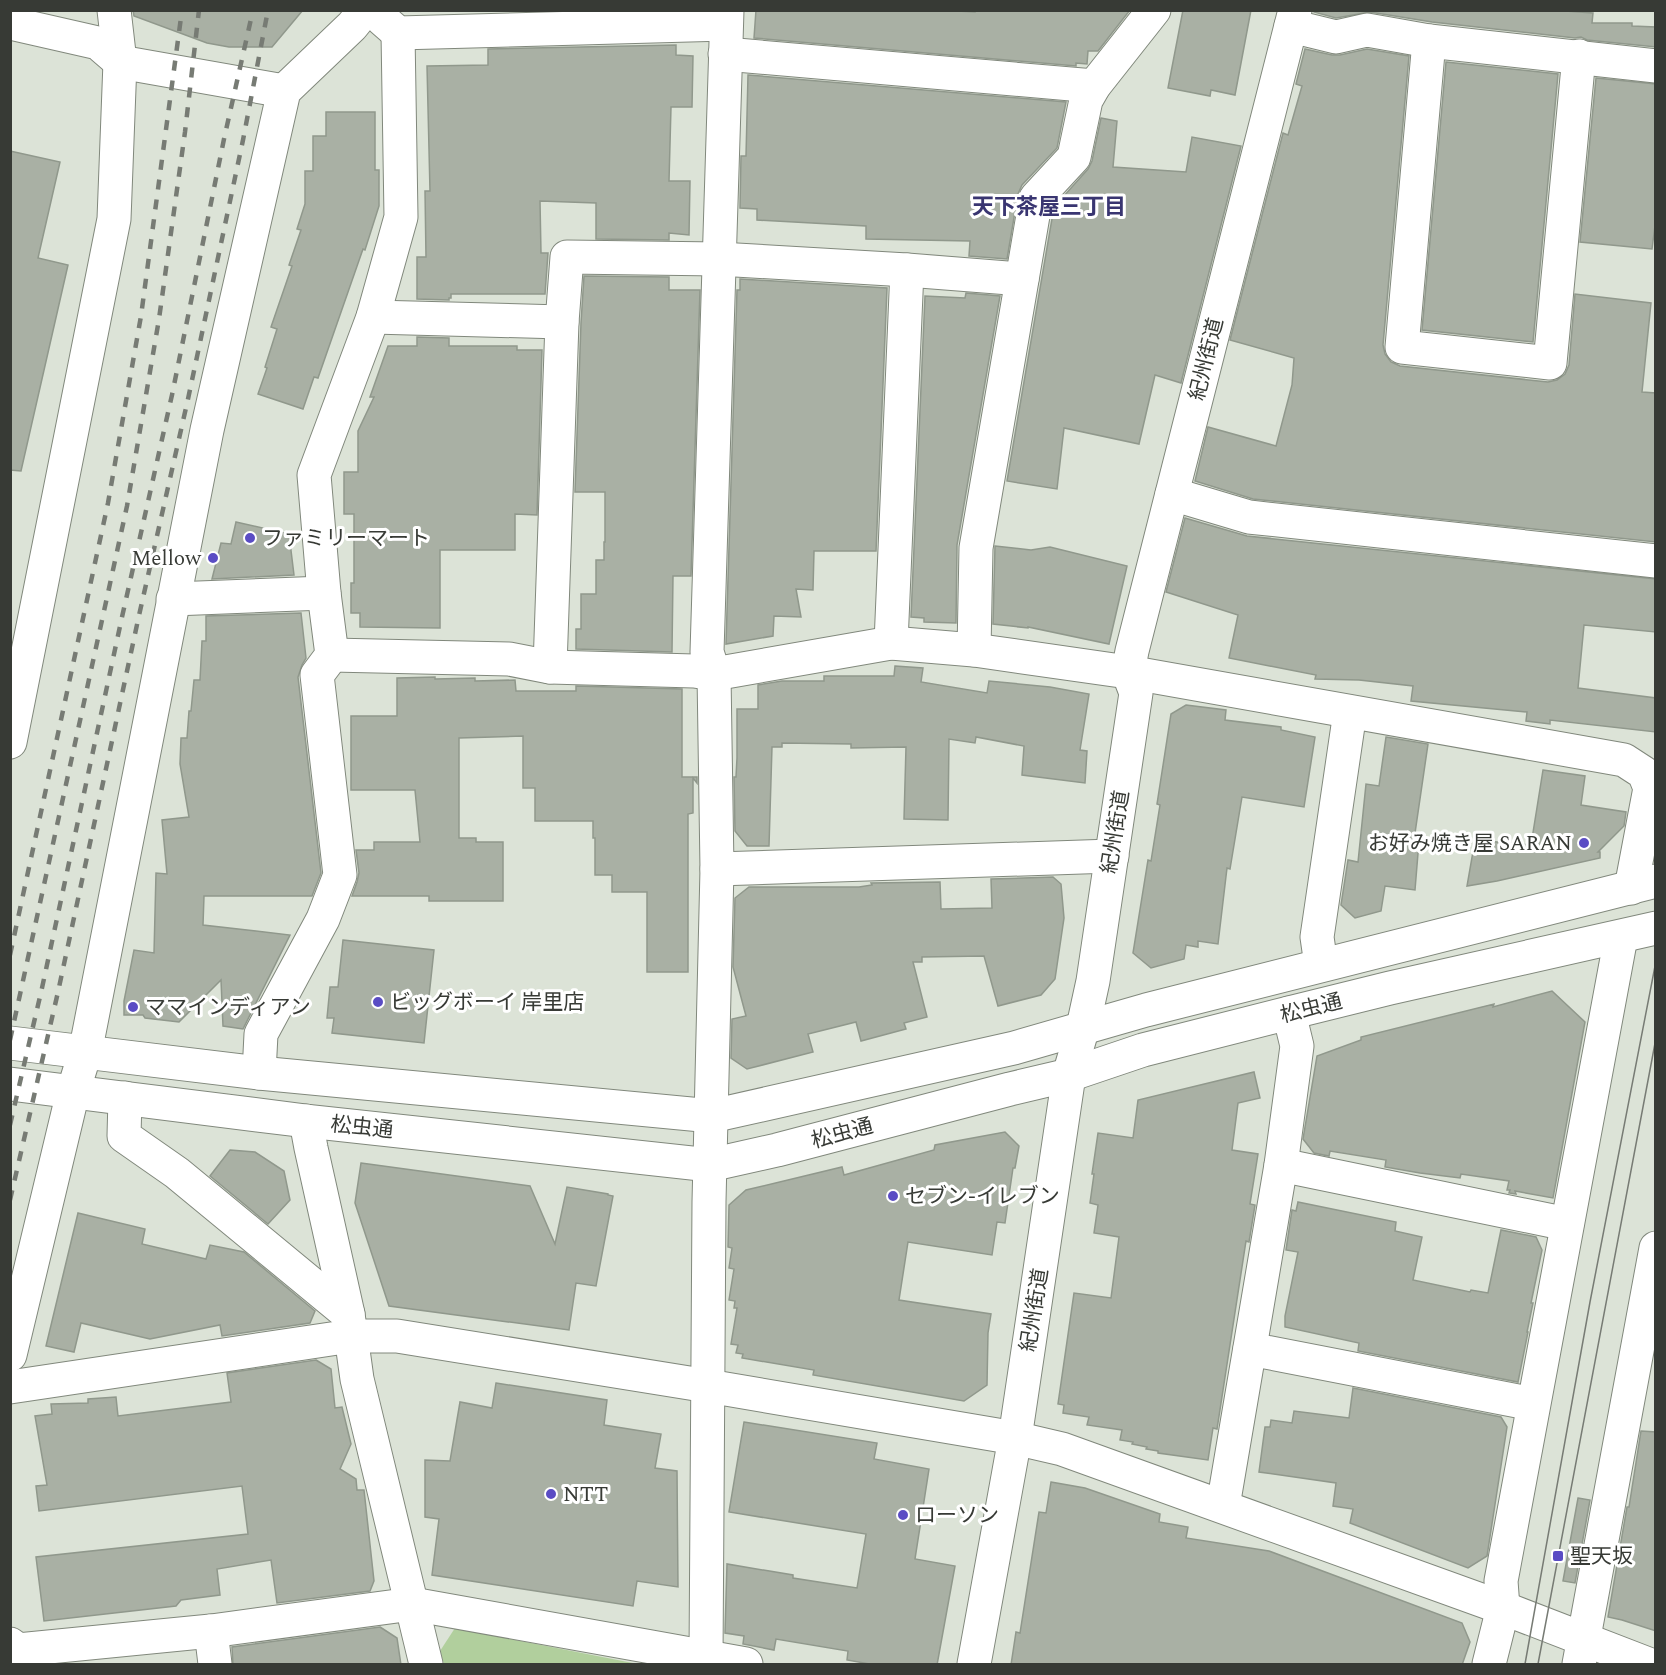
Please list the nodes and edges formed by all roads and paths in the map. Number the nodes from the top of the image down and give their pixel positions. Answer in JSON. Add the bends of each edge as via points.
{"nodes":[{"id":1,"x":114,"y":10,"type":"edge"},
{"id":2,"x":365,"y":10,"type":"edge"},
{"id":3,"x":372,"y":10,"type":"edge"},
{"id":4,"x":1154,"y":10,"type":"edge"},
{"id":5,"x":596,"y":18,"type":"edge"},
{"id":6,"x":1293,"y":18,"type":"edge"},
{"id":7,"x":1373,"y":20,"type":"edge"},
{"id":8,"x":10,"y":23,"type":"edge"},
{"id":9,"x":726,"y":29,"type":"edge"},
{"id":10,"x":398,"y":33,"type":"junction"},
{"id":11,"x":1429,"y":40,"type":"junction"},
{"id":12,"x":1579,"y":56,"type":"junction"},
{"id":13,"x":120,"y":62,"type":"junction"},
{"id":14,"x":1656,"y":66,"type":"edge"},
{"id":15,"x":1094,"y":86,"type":"junction"},
{"id":16,"x":284,"y":92,"type":"junction"},
{"id":17,"x":719,"y":260,"type":"junction"},
{"id":18,"x":907,"y":270,"type":"junction"},
{"id":19,"x":1022,"y":279,"type":"junction"},
{"id":20,"x":373,"y":317,"type":"junction"},
{"id":21,"x":562,"y":322,"type":"junction"},
{"id":22,"x":1172,"y":494,"type":"junction"},
{"id":23,"x":1656,"y":561,"type":"edge"},
{"id":24,"x":324,"y":593,"type":"junction"},
{"id":25,"x":174,"y":599,"type":"junction"},
{"id":26,"x":891,"y":643,"type":"junction"},
{"id":27,"x":974,"y":650,"type":"junction"},
{"id":28,"x":332,"y":655,"type":"junction"},
{"id":29,"x":550,"y":668,"type":"junction"},
{"id":30,"x":1128,"y":672,"type":"junction"},
{"id":31,"x":714,"y":674,"type":"junction"},
{"id":32,"x":1350,"y":712,"type":"junction"},
{"id":33,"x":10,"y":742,"type":"edge"},
{"id":34,"x":1112,"y":856,"type":"junction"},
{"id":35,"x":717,"y":869,"type":"junction"},
{"id":36,"x":1643,"y":885,"type":"edge"},
{"id":37,"x":1656,"y":928,"type":"edge"},
{"id":38,"x":1621,"y":937,"type":"junction"},
{"id":39,"x":1321,"y":965,"type":"junction"},
{"id":40,"x":1289,"y":1013,"type":"junction"},
{"id":41,"x":1083,"y":1027,"type":"junction"},
{"id":42,"x":10,"y":1043,"type":"edge"},
{"id":43,"x":85,"y":1053,"type":"junction"},
{"id":44,"x":259,"y":1073,"type":"junction"},
{"id":45,"x":1069,"y":1075,"type":"junction"},
{"id":46,"x":10,"y":1084,"type":"edge"},
{"id":47,"x":73,"y":1092,"type":"junction"},
{"id":48,"x":125,"y":1098,"type":"junction"},
{"id":49,"x":712,"y":1116,"type":"junction"},
{"id":50,"x":306,"y":1121,"type":"junction"},
{"id":51,"x":710,"y":1165,"type":"junction"},
{"id":52,"x":1281,"y":1165,"type":"junction"},
{"id":53,"x":1567,"y":1224,"type":"junction"},
{"id":54,"x":1655,"y":1250,"type":"edge"},
{"id":55,"x":350,"y":1325,"type":"junction"},
{"id":56,"x":1250,"y":1349,"type":"junction"},
{"id":57,"x":10,"y":1355,"type":"edge"},
{"id":58,"x":708,"y":1386,"type":"junction"},
{"id":59,"x":10,"y":1387,"type":"edge"},
{"id":60,"x":1533,"y":1404,"type":"junction"},
{"id":61,"x":1014,"y":1438,"type":"junction"},
{"id":62,"x":1223,"y":1506,"type":"junction"},
{"id":63,"x":412,"y":1604,"type":"junction"},
{"id":64,"x":1503,"y":1608,"type":"junction"},
{"id":65,"x":211,"y":1631,"type":"junction"},
{"id":66,"x":14,"y":1646,"type":"edge"},
{"id":67,"x":1581,"y":1652,"type":"edge"},
{"id":68,"x":706,"y":1658,"type":"junction"},
{"id":69,"x":215,"y":1665,"type":"edge"},
{"id":70,"x":426,"y":1665,"type":"edge"},
{"id":71,"x":746,"y":1665,"type":"edge"},
{"id":72,"x":974,"y":1665,"type":"edge"},
{"id":73,"x":1489,"y":1665,"type":"edge"},
{"id":74,"x":1648,"y":1665,"type":"edge"}],
"edges":[{"from":1,"to":13,"type":"street"},
{"from":2,"to":16,"type":"street"},
{"from":3,"to":10,"type":"street"},
{"from":4,"to":15,"type":"street"},
{"from":5,"to":9,"type":"street"},
{"from":5,"to":10,"type":"street"},
{"from":6,"to":7,"type":"street","via":[[1336,37]]},
{"from":6,"to":22,"type":"street","name":"紀州街道"},
{"from":7,"to":11,"type":"street"},
{"from":8,"to":13,"type":"street","via":[[98,43]]},
{"from":9,"to":15,"type":"street"},
{"from":9,"to":17,"type":"street"},
{"from":10,"to":20,"type":"street","via":[[401,218]]},
{"from":11,"to":12,"type":"street"},
{"from":11,"to":12,"type":"street","via":[[1402,347],[1550,363]]},
{"from":12,"to":14,"type":"street"},
{"from":13,"to":16,"type":"street"},
{"from":13,"to":33,"type":"street","via":[[114,219]]},
{"from":15,"to":19,"type":"street","via":[[1086,100],[1074,157],[1036,198]]},
{"from":16,"to":25,"type":"street","via":[[207,430]]},
{"from":17,"to":18,"type":"street"},
{"from":17,"to":21,"type":"street","via":[[567,257]]},
{"from":17,"to":31,"type":"street","via":[[707,652]]},
{"from":18,"to":19,"type":"street"},
{"from":18,"to":26,"type":"street"},
{"from":19,"to":27,"type":"street","via":[[976,548]]},
{"from":20,"to":21,"type":"street"},
{"from":20,"to":24,"type":"street","via":[[314,475]]},
{"from":21,"to":29,"type":"street"},
{"from":22,"to":23,"type":"street","via":[[1249,517]]},
{"from":22,"to":30,"type":"street","name":"紀州街道"},
{"from":24,"to":25,"type":"street"},
{"from":24,"to":28,"type":"street"},
{"from":25,"to":43,"type":"street"},
{"from":26,"to":27,"type":"street"},
{"from":26,"to":31,"type":"street"},
{"from":27,"to":30,"type":"street"},
{"from":28,"to":29,"type":"street","via":[[509,659]]},
{"from":28,"to":44,"type":"street","via":[[317,675],[340,875],[323,920],[261,1034]]},
{"from":29,"to":31,"type":"street"},
{"from":30,"to":32,"type":"street"},
{"from":30,"to":34,"type":"street","name":"紀州街道","via":[[1136,693]]},
{"from":31,"to":35,"type":"street"},
{"from":32,"to":36,"type":"street","via":[[1624,760],[1644,774],[1650,788]]},
{"from":32,"to":39,"type":"street","via":[[1317,937]]},
{"from":34,"to":35,"type":"street"},
{"from":34,"to":41,"type":"street","name":"紀州街道"},
{"from":35,"to":49,"type":"street"},
{"from":36,"to":39,"type":"street","name":"松虫通"},
{"from":37,"to":38,"type":"street","name":"松虫通"},
{"from":38,"to":40,"type":"street","name":"松虫通"},
{"from":38,"to":53,"type":"street"},
{"from":39,"to":41,"type":"street","name":"松虫通"},
{"from":40,"to":45,"type":"street","name":"松虫通","via":[[1143,1050]]},
{"from":40,"to":52,"type":"street","via":[[1297,1046]]},
{"from":41,"to":45,"type":"street","name":"紀州街道"},
{"from":41,"to":49,"type":"street","name":"松虫通","via":[[1014,1048]]},
{"from":42,"to":43,"type":"street","name":"松虫通"},
{"from":43,"to":44,"type":"street","name":"松虫通"},
{"from":43,"to":47,"type":"street"},
{"from":44,"to":49,"type":"street","name":"松虫通"},
{"from":45,"to":51,"type":"street","name":"松虫通"},
{"from":45,"to":61,"type":"street","name":"紀州街道"},
{"from":46,"to":47,"type":"street","name":"松虫通"},
{"from":47,"to":48,"type":"street","name":"松虫通"},
{"from":47,"to":57,"type":"street"},
{"from":48,"to":50,"type":"street","name":"松虫通"},
{"from":48,"to":55,"type":"street","via":[[124,1136],[177,1173]]},
{"from":49,"to":51,"type":"street"},
{"from":50,"to":51,"type":"street","name":"松虫通"},
{"from":50,"to":55,"type":"street"},
{"from":51,"to":58,"type":"street"},
{"from":52,"to":53,"type":"street"},
{"from":52,"to":56,"type":"street"},
{"from":53,"to":60,"type":"street"},
{"from":54,"to":67,"type":"street"},
{"from":55,"to":58,"type":"street"},
{"from":55,"to":59,"type":"street"},
{"from":55,"to":63,"type":"street","via":[[357,1379]]},
{"from":56,"to":60,"type":"street"},
{"from":56,"to":62,"type":"street"},
{"from":58,"to":61,"type":"street"},
{"from":58,"to":68,"type":"street"},
{"from":60,"to":64,"type":"street","via":[[1501,1581]]},
{"from":61,"to":62,"type":"street","via":[[1062,1449]]},
{"from":61,"to":72,"type":"street","name":"紀州街道"},
{"from":62,"to":64,"type":"street"},
{"from":63,"to":65,"type":"street"},
{"from":63,"to":68,"type":"street"},
{"from":63,"to":70,"type":"street"},
{"from":64,"to":67,"type":"street"},
{"from":64,"to":73,"type":"street"},
{"from":65,"to":66,"type":"street"},
{"from":65,"to":69,"type":"street"},
{"from":67,"to":74,"type":"street"},
{"from":68,"to":71,"type":"street"}]}
